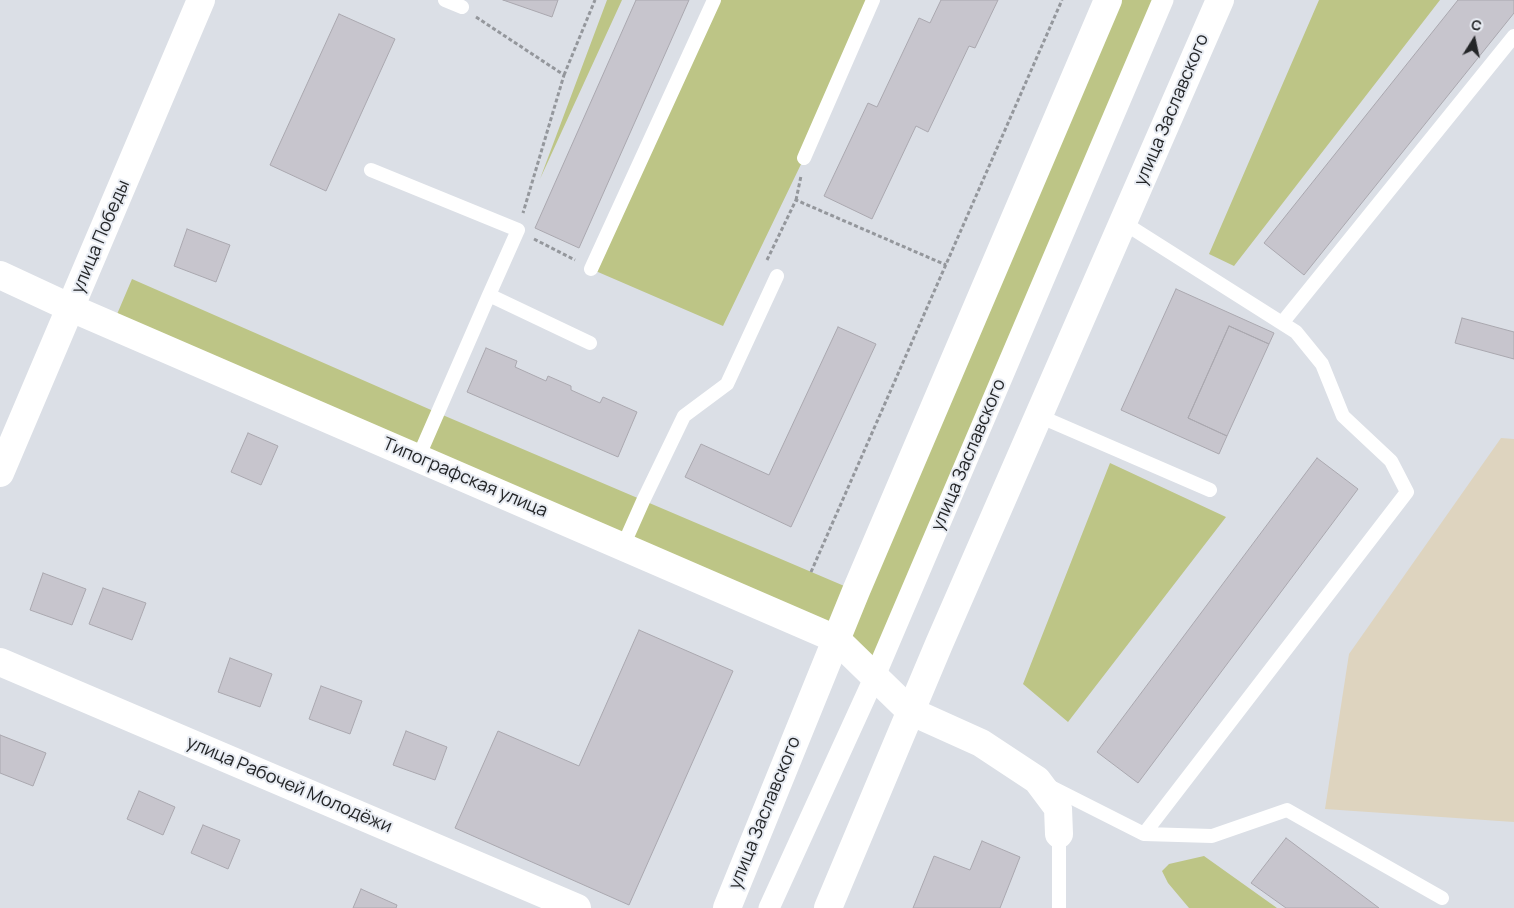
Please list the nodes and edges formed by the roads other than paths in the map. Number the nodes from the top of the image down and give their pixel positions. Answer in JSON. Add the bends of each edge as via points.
{"nodes":[{"id":1,"x":201,"y":0,"type":"edge"},
{"id":2,"x":445,"y":0,"type":"edge"},
{"id":3,"x":714,"y":0,"type":"edge"},
{"id":4,"x":873,"y":0,"type":"edge"},
{"id":5,"x":1108,"y":0,"type":"edge"},
{"id":6,"x":1163,"y":0,"type":"edge"},
{"id":7,"x":1220,"y":0,"type":"edge"},
{"id":8,"x":462,"y":7,"type":"road end"},
{"id":9,"x":1514,"y":36,"type":"edge"},
{"id":10,"x":804,"y":158,"type":"dead end"},
{"id":11,"x":371,"y":170,"type":"dead end"},
{"id":12,"x":1124,"y":223,"type":"junction"},
{"id":13,"x":591,"y":269,"type":"road end"},
{"id":14,"x":0,"y":275,"type":"edge"},
{"id":15,"x":777,"y":276,"type":"road end"},
{"id":16,"x":489,"y":295,"type":"junction"},
{"id":17,"x":71,"y":308,"type":"junction"},
{"id":18,"x":1282,"y":323,"type":"junction"},
{"id":19,"x":590,"y":343,"type":"dead end"},
{"id":20,"x":1039,"y":416,"type":"junction"},
{"id":21,"x":418,"y":458,"type":"junction"},
{"id":22,"x":0,"y":473,"type":"edge"},
{"id":23,"x":1210,"y":490,"type":"dead end"},
{"id":24,"x":623,"y":546,"type":"junction"},
{"id":25,"x":836,"y":639,"type":"junction"},
{"id":26,"x":0,"y":662,"type":"edge"},
{"id":27,"x":875,"y":676,"type":"junction"},
{"id":28,"x":910,"y":711,"type":"junction"},
{"id":29,"x":1037,"y":780,"type":"junction"},
{"id":30,"x":1058,"y":834,"type":"joint"},
{"id":31,"x":1144,"y":834,"type":"junction"},
{"id":32,"x":1442,"y":898,"type":"dead end"},
{"id":33,"x":577,"y":908,"type":"edge"},
{"id":34,"x":727,"y":908,"type":"edge"},
{"id":35,"x":769,"y":908,"type":"edge"},
{"id":36,"x":828,"y":908,"type":"edge"},
{"id":37,"x":1059,"y":908,"type":"edge"}],
"edges":[{"from":1,"to":17,"type":"street","name":"улица Победы"},
{"from":2,"to":8,"type":"lane"},
{"from":3,"to":13,"type":"lane"},
{"from":4,"to":10,"type":"lane"},
{"from":5,"to":25,"type":"street","name":"улица Заславского"},
{"from":6,"to":27,"type":"street","name":"улица Заславского"},
{"from":7,"to":12,"type":"street","name":"улица Заславского"},
{"from":9,"to":18,"type":"lane"},
{"from":11,"to":16,"type":"lane","via":[[518,230]]},
{"from":12,"to":18,"type":"lane"},
{"from":12,"to":20,"type":"street","name":"улица Заславского"},
{"from":14,"to":17,"type":"street","name":"Типографская улица"},
{"from":15,"to":24,"type":"lane","via":[[727,384],[684,416]]},
{"from":16,"to":19,"type":"lane"},
{"from":16,"to":21,"type":"lane"},
{"from":17,"to":21,"type":"street","name":"Типографская улица"},
{"from":17,"to":22,"type":"street","name":"улица Победы"},
{"from":18,"to":31,"type":"lane","via":[[1296,332],[1322,364],[1343,416],[1391,461],[1407,492]]},
{"from":20,"to":23,"type":"lane"},
{"from":20,"to":28,"type":"street","name":"улица Заславского"},
{"from":21,"to":24,"type":"street","name":"Типографская улица"},
{"from":24,"to":25,"type":"street","name":"Типографская улица"},
{"from":25,"to":27,"type":"street","name":"Типографская улица"},
{"from":25,"to":34,"type":"street","name":"улица Заславского"},
{"from":26,"to":33,"type":"street","name":"улица Рабочей Молодёжи"},
{"from":27,"to":28,"type":"street","name":"Типографская улица"},
{"from":27,"to":35,"type":"street","name":"улица Заславского"},
{"from":28,"to":29,"type":"street","via":[[981,743]]},
{"from":28,"to":36,"type":"street","name":"улица Заславского"},
{"from":29,"to":30,"type":"street","via":[[1058,808]]},
{"from":29,"to":31,"type":"lane"},
{"from":30,"to":37,"type":"lane"},
{"from":31,"to":32,"type":"lane","via":[[1212,836],[1287,810]]}]}
